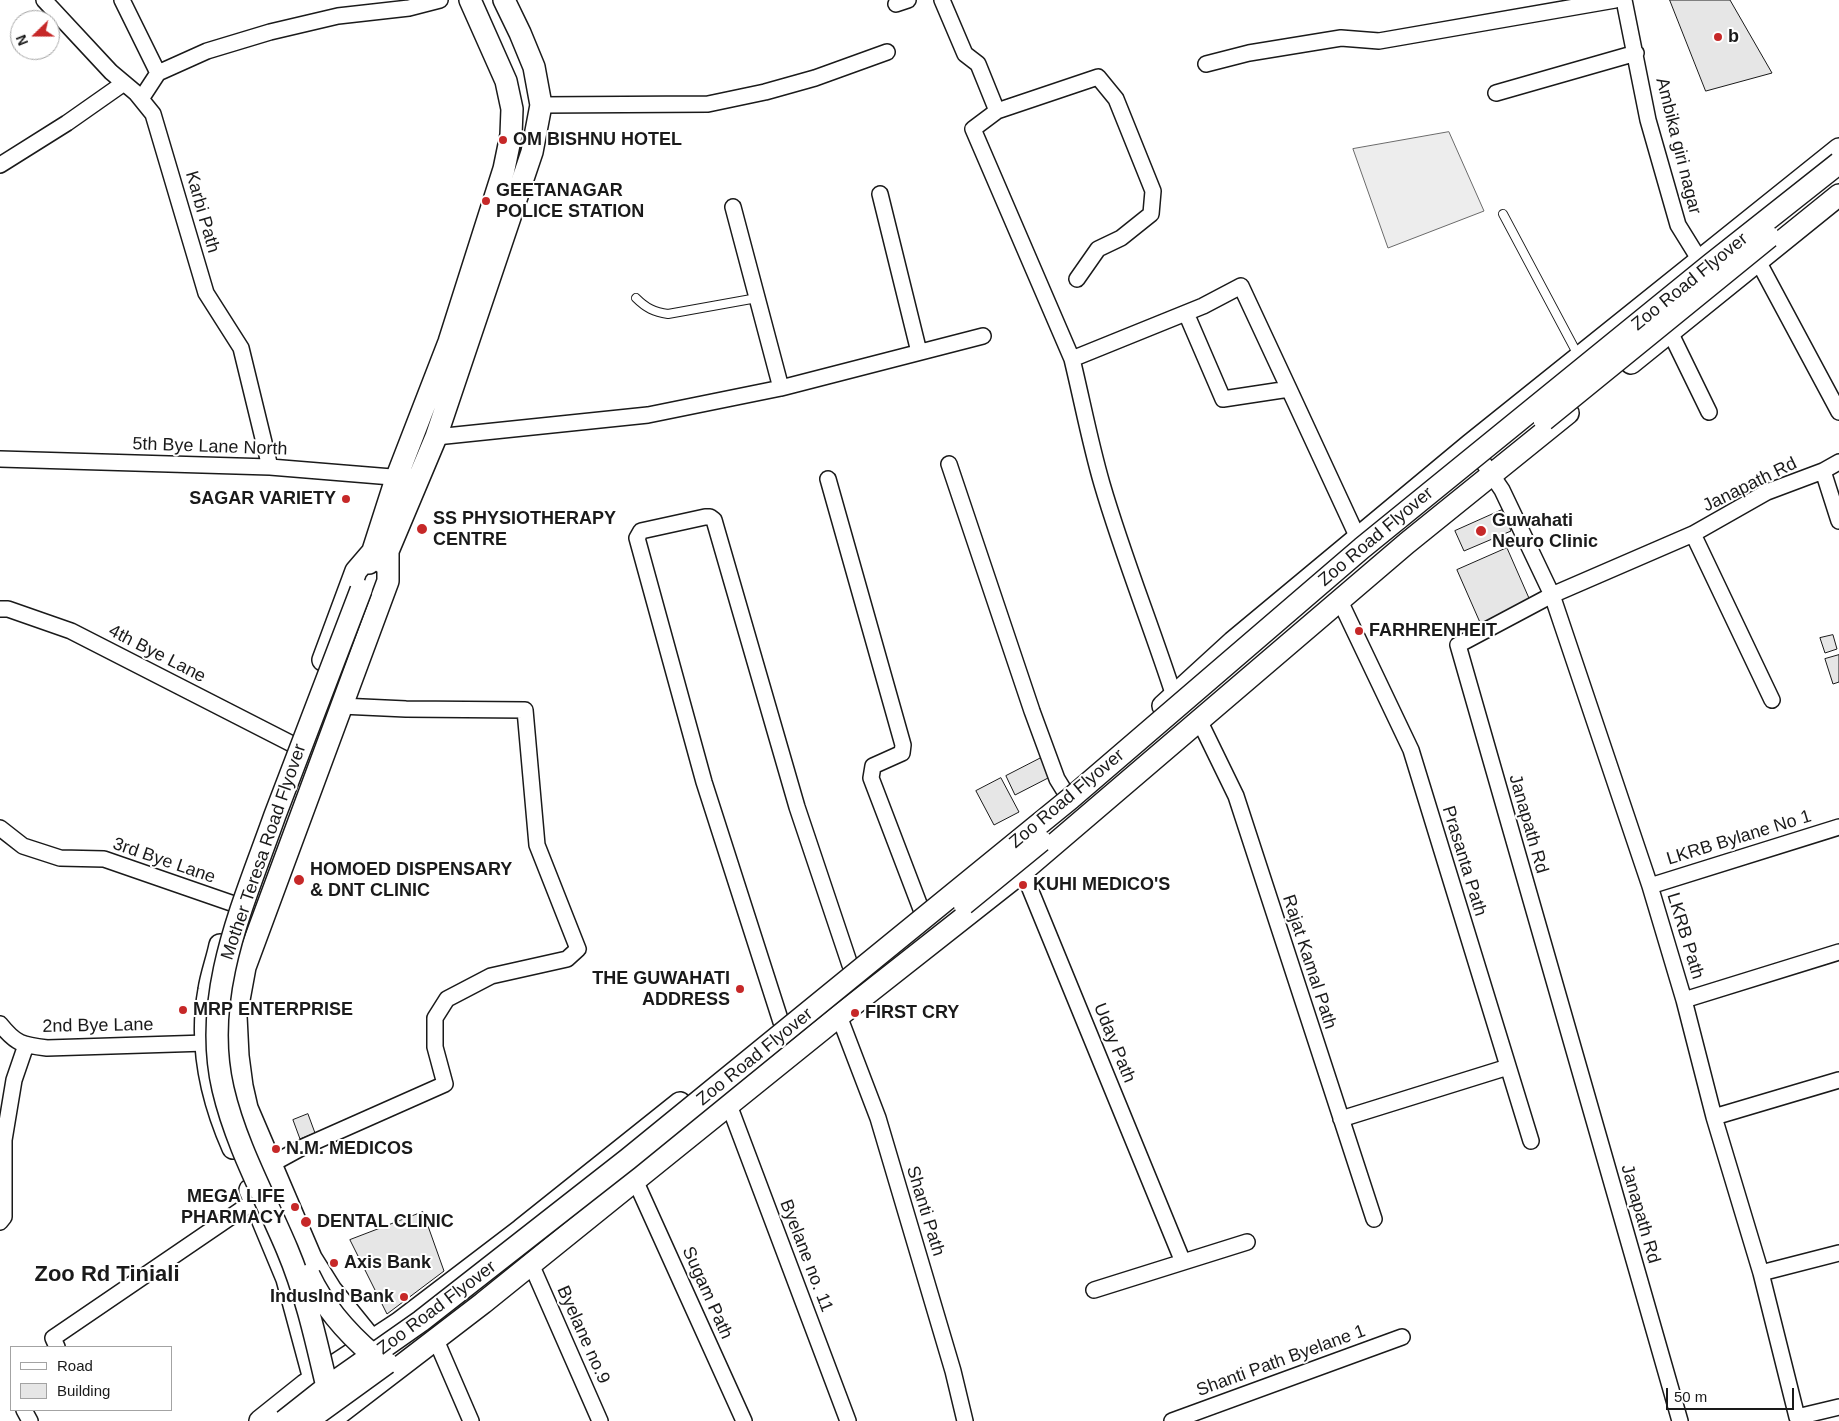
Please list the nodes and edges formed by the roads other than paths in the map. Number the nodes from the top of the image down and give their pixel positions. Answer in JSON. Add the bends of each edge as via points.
{"nodes":[{"id":1,"x":44,"y":0,"type":"edge"},
{"id":2,"x":122,"y":0,"type":"edge"},
{"id":3,"x":440,"y":0,"type":"edge"},
{"id":4,"x":470,"y":0,"type":"edge"},
{"id":5,"x":504,"y":0,"type":"edge"},
{"id":6,"x":942,"y":0,"type":"edge"},
{"id":7,"x":1614,"y":0,"type":"edge"},
{"id":8,"x":1624,"y":0,"type":"edge"},
{"id":9,"x":887,"y":52,"type":"dead end"},
{"id":10,"x":1636,"y":53,"type":"junction"},
{"id":11,"x":1206,"y":64,"type":"dead end"},
{"id":12,"x":158,"y":73,"type":"junction"},
{"id":13,"x":124,"y":83,"type":"junction"},
{"id":14,"x":1496,"y":93,"type":"dead end"},
{"id":15,"x":141,"y":99,"type":"junction"},
{"id":16,"x":541,"y":105,"type":"junction"},
{"id":17,"x":997,"y":111,"type":"junction"},
{"id":18,"x":1839,"y":149,"type":"edge"},
{"id":19,"x":1839,"y":163,"type":"edge"},
{"id":20,"x":0,"y":165,"type":"edge"},
{"id":21,"x":1839,"y":181,"type":"edge"},
{"id":22,"x":880,"y":194,"type":"dead end"},
{"id":23,"x":1839,"y":195,"type":"edge"},
{"id":24,"x":733,"y":207,"type":"dead end"},
{"id":25,"x":1503,"y":214,"type":"dead end"},
{"id":26,"x":1700,"y":260,"type":"junction"},
{"id":27,"x":1758,"y":261,"type":"junction"},
{"id":28,"x":1077,"y":279,"type":"dead end"},
{"id":29,"x":1721,"y":291,"type":"junction"},
{"id":30,"x":636,"y":298,"type":"dead end"},
{"id":31,"x":757,"y":298,"type":"junction"},
{"id":32,"x":1186,"y":313,"type":"junction"},
{"id":33,"x":1670,"y":332,"type":"junction"},
{"id":34,"x":983,"y":336,"type":"dead end"},
{"id":35,"x":919,"y":352,"type":"junction"},
{"id":36,"x":1578,"y":357,"type":"junction"},
{"id":37,"x":1072,"y":359,"type":"junction"},
{"id":38,"x":781,"y":388,"type":"junction"},
{"id":39,"x":1289,"y":389,"type":"junction"},
{"id":40,"x":1709,"y":412,"type":"dead end"},
{"id":41,"x":1839,"y":412,"type":"edge"},
{"id":42,"x":436,"y":437,"type":"junction"},
{"id":43,"x":1470,"y":445,"type":"junction"},
{"id":44,"x":0,"y":459,"type":"edge"},
{"id":45,"x":1839,"y":462,"type":"edge"},
{"id":46,"x":949,"y":464,"type":"dead end"},
{"id":47,"x":270,"y":467,"type":"junction"},
{"id":48,"x":1823,"y":470,"type":"junction"},
{"id":49,"x":1492,"y":474,"type":"junction"},
{"id":50,"x":418,"y":478,"type":"junction"},
{"id":51,"x":396,"y":479,"type":"junction"},
{"id":52,"x":828,"y":480,"type":"dead end"},
{"id":53,"x":1839,"y":521,"type":"edge"},
{"id":54,"x":1693,"y":534,"type":"junction"},
{"id":55,"x":1358,"y":538,"type":"junction"},
{"id":56,"x":381,"y":550,"type":"junction"},
{"id":57,"x":365,"y":593,"type":"junction"},
{"id":58,"x":1552,"y":595,"type":"junction"},
{"id":59,"x":1340,"y":601,"type":"junction"},
{"id":60,"x":0,"y":609,"type":"edge"},
{"id":61,"x":1174,"y":696,"type":"junction"},
{"id":62,"x":1772,"y":700,"type":"dead end"},
{"id":63,"x":341,"y":706,"type":"junction"},
{"id":64,"x":1199,"y":720,"type":"junction"},
{"id":65,"x":292,"y":744,"type":"junction"},
{"id":66,"x":1065,"y":792,"type":"junction"},
{"id":67,"x":1839,"y":827,"type":"edge"},
{"id":68,"x":0,"y":828,"type":"edge"},
{"id":69,"x":1010,"y":837,"type":"junction"},
{"id":70,"x":1023,"y":871,"type":"junction"},
{"id":71,"x":1650,"y":886,"type":"junction"},
{"id":72,"x":234,"y":904,"type":"junction"},
{"id":73,"x":921,"y":909,"type":"junction"},
{"id":74,"x":1839,"y":952,"type":"edge"},
{"id":75,"x":850,"y":965,"type":"junction"},
{"id":76,"x":1684,"y":1000,"type":"junction"},
{"id":77,"x":839,"y":1016,"type":"junction"},
{"id":78,"x":781,"y":1022,"type":"junction"},
{"id":79,"x":0,"y":1024,"type":"edge"},
{"id":80,"x":206,"y":1042,"type":"junction"},
{"id":81,"x":26,"y":1045,"type":"junction"},
{"id":82,"x":1508,"y":1067,"type":"junction"},
{"id":83,"x":1839,"y":1080,"type":"edge"},
{"id":84,"x":729,"y":1105,"type":"junction"},
{"id":85,"x":1714,"y":1117,"type":"junction"},
{"id":86,"x":1341,"y":1119,"type":"junction"},
{"id":87,"x":1531,"y":1141,"type":"dead end"},
{"id":88,"x":270,"y":1164,"type":"junction"},
{"id":89,"x":635,"y":1180,"type":"junction"},
{"id":90,"x":254,"y":1201,"type":"junction"},
{"id":91,"x":1374,"y":1219,"type":"dead end"},
{"id":92,"x":0,"y":1222,"type":"edge"},
{"id":93,"x":1248,"y":1242,"type":"dead end"},
{"id":94,"x":1839,"y":1253,"type":"edge"},
{"id":95,"x":1184,"y":1262,"type":"junction"},
{"id":96,"x":531,"y":1264,"type":"junction"},
{"id":97,"x":1761,"y":1273,"type":"junction"},
{"id":98,"x":1094,"y":1290,"type":"dead end"},
{"id":99,"x":1402,"y":1337,"type":"dead end"},
{"id":100,"x":436,"y":1340,"type":"junction"},
{"id":101,"x":56,"y":1346,"type":"edge"},
{"id":102,"x":372,"y":1348,"type":"junction"},
{"id":103,"x":396,"y":1370,"type":"junction"},
{"id":104,"x":320,"y":1383,"type":"junction"},
{"id":105,"x":1839,"y":1406,"type":"edge"},
{"id":106,"x":335,"y":1416,"type":"edge"},
{"id":107,"x":260,"y":1421,"type":"edge"},
{"id":108,"x":284,"y":1421,"type":"edge"},
{"id":109,"x":307,"y":1421,"type":"edge"},
{"id":110,"x":470,"y":1421,"type":"edge"},
{"id":111,"x":600,"y":1421,"type":"edge"},
{"id":112,"x":744,"y":1421,"type":"edge"},
{"id":113,"x":848,"y":1421,"type":"edge"},
{"id":114,"x":966,"y":1421,"type":"edge"},
{"id":115,"x":1172,"y":1421,"type":"edge"},
{"id":116,"x":1680,"y":1421,"type":"edge"}],
"edges":[{"from":1,"to":13,"type":"street","name":"Karbi Path"},
{"from":2,"to":12,"type":"street"},
{"from":3,"to":12,"type":"street","via":[[409,8],[338,16],[270,32],[207,51]]},
{"from":4,"to":51,"type":"main road","via":[[506,81],[512,108],[511,135],[504,169],[449,342]]},
{"from":5,"to":16,"type":"main road","via":[[534,67]]},
{"from":6,"to":17,"type":"street","via":[[965,54],[978,64]]},
{"from":7,"to":11,"type":"street","via":[[1378,41],[1341,38],[1249,53]]},
{"from":8,"to":10,"type":"street","name":"Ambika giri nagar"},
{"from":9,"to":16,"type":"street","via":[[815,78],[708,104]]},
{"from":10,"to":14,"type":"street"},
{"from":10,"to":26,"type":"street","name":"Ambika giri nagar","via":[[1648,120],[1678,225]]},
{"from":12,"to":15,"type":"street"},
{"from":13,"to":15,"type":"street","name":"Karbi Path"},
{"from":13,"to":20,"type":"street"},
{"from":15,"to":47,"type":"street","name":"Karbi Path","via":[[153,114],[206,293],[241,348]]},
{"from":16,"to":42,"type":"main road","via":[[532,152]]},
{"from":17,"to":28,"type":"street","via":[[1098,77],[1116,99],[1153,191],[1151,214],[1121,238],[1098,248]]},
{"from":17,"to":37,"type":"street","via":[[974,129]]},
{"from":18,"to":26,"type":"main road"},
{"from":19,"to":102,"type":"main road","name":"Zoo Road Flyover","bridge":true,"via":[[1362,548],[1071,798],[628,1160],[488,1270]]},
{"from":21,"to":109,"type":"main road","name":"Zoo Road Flyover","bridge":true,"via":[[1334,589],[1001,874],[431,1332]]},
{"from":22,"to":35,"type":"street"},
{"from":23,"to":27,"type":"main road"},
{"from":24,"to":31,"type":"street"},
{"from":25,"to":36,"type":"lane"},
{"from":26,"to":29,"type":"street","name":"Ambika giri nagar"},
{"from":26,"to":36,"type":"main road"},
{"from":27,"to":29,"type":"main road"},
{"from":27,"to":41,"type":"street"},
{"from":29,"to":33,"type":"main road"},
{"from":30,"to":31,"type":"lane","via":[[655,312],[668,314]]},
{"from":31,"to":38,"type":"street"},
{"from":32,"to":37,"type":"street"},
{"from":32,"to":39,"type":"street","via":[[1223,399]]},
{"from":32,"to":39,"type":"street","via":[[1241,286]]},
{"from":33,"to":40,"type":"street"},
{"from":33,"to":49,"type":"main road"},
{"from":34,"to":35,"type":"street"},
{"from":35,"to":38,"type":"street"},
{"from":36,"to":43,"type":"main road"},
{"from":37,"to":61,"type":"street","via":[[1102,484]]},
{"from":38,"to":42,"type":"street","via":[[648,416]]},
{"from":39,"to":55,"type":"street"},
{"from":42,"to":50,"type":"main road"},
{"from":43,"to":49,"type":"street","name":"LKRB Path"},
{"from":43,"to":55,"type":"main road"},
{"from":44,"to":47,"type":"street","name":"5th Bye Lane North"},
{"from":45,"to":48,"type":"street","name":"Janapath Rd"},
{"from":46,"to":66,"type":"street","via":[[1032,711]]},
{"from":47,"to":51,"type":"street","name":"5th Bye Lane North"},
{"from":48,"to":53,"type":"street"},
{"from":48,"to":54,"type":"street","name":"Janapath Rd","via":[[1767,492]]},
{"from":49,"to":58,"type":"street","name":"LKRB Path"},
{"from":49,"to":59,"type":"main road"},
{"from":50,"to":51,"type":"street","name":"5th Bye Lane North"},
{"from":50,"to":56,"type":"main road"},
{"from":51,"to":56,"type":"main road"},
{"from":52,"to":73,"type":"street","via":[[903,745],[902,753],[873,766],[871,778]]},
{"from":54,"to":58,"type":"street","name":"Janapath Rd"},
{"from":54,"to":62,"type":"street"},
{"from":55,"to":61,"type":"main road","via":[[1233,642]]},
{"from":56,"to":57,"type":"main road","name":"Mother Teresa Road Flyover"},
{"from":56,"to":63,"type":"main road","via":[[388,581]]},
{"from":56,"to":65,"type":"main road","via":[[356,571]]},
{"from":57,"to":102,"type":"main road","name":"Mother Teresa Road Flyover","bridge":true,"via":[[251,912],[234,966],[226,1034],[232,1090],[240,1118],[316,1291],[354,1338]]},
{"from":57,"to":104,"type":"main road","name":"Mother Teresa Road Flyover","bridge":true,"via":[[299,749],[242,909],[226,958],[217,1016],[218,1063],[226,1103],[305,1295]]},
{"from":58,"to":71,"type":"street","name":"LKRB Path"},
{"from":58,"to":116,"type":"street","name":"Janapath Rd","via":[[1458,645]]},
{"from":59,"to":64,"type":"main road"},
{"from":59,"to":82,"type":"street","name":"Prasanta Path","via":[[1411,750]]},
{"from":60,"to":65,"type":"street","name":"4th Bye Lane","via":[[71,631]]},
{"from":61,"to":66,"type":"main road"},
{"from":63,"to":88,"type":"main road","via":[[245,967],[236,1016],[238,1056],[247,1108]]},
{"from":63,"to":88,"type":"street","via":[[525,710],[537,845],[578,949],[567,959],[491,976],[447,999],[435,1018],[435,1047],[445,1084]]},
{"from":64,"to":70,"type":"main road"},
{"from":64,"to":86,"type":"street","name":"Rajat Kamal Path","via":[[1236,796]]},
{"from":65,"to":72,"type":"main road"},
{"from":66,"to":69,"type":"main road"},
{"from":67,"to":71,"type":"street","name":"LKRB Bylane No 1"},
{"from":68,"to":72,"type":"street","name":"3rd Bye Lane","via":[[23,846],[60,858],[104,859]]},
{"from":69,"to":70,"type":"street","name":"Uday Path"},
{"from":69,"to":73,"type":"main road"},
{"from":70,"to":77,"type":"main road"},
{"from":70,"to":95,"type":"street","name":"Uday Path"},
{"from":71,"to":76,"type":"street","name":"LKRB Path"},
{"from":72,"to":80,"type":"main road","via":[[209,990]]},
{"from":73,"to":75,"type":"main road"},
{"from":74,"to":76,"type":"street"},
{"from":75,"to":78,"type":"main road"},
{"from":75,"to":78,"type":"street","via":[[797,806],[714,520],[705,516],[641,531],[637,538],[704,782]]},
{"from":76,"to":85,"type":"street","name":"LKRB Path"},
{"from":77,"to":84,"type":"main road"},
{"from":77,"to":114,"type":"street","name":"Shanti Path","via":[[878,1118]]},
{"from":78,"to":102,"type":"main road","via":[[399,1323]]},
{"from":79,"to":81,"type":"street","name":"2nd Bye Lane","via":[[11,1038]]},
{"from":80,"to":81,"type":"street","name":"2nd Bye Lane","via":[[47,1048]]},
{"from":80,"to":90,"type":"main road","via":[[209,1077],[220,1118]]},
{"from":81,"to":92,"type":"street","via":[[14,1080],[4,1140],[4,1217]]},
{"from":82,"to":86,"type":"street"},
{"from":82,"to":87,"type":"street","name":"Prasanta Path"},
{"from":83,"to":85,"type":"street"},
{"from":84,"to":89,"type":"main road"},
{"from":84,"to":113,"type":"street","name":"Byelane no. 11"},
{"from":85,"to":97,"type":"street","name":"LKRB Path"},
{"from":86,"to":91,"type":"street","name":"Rajat Kamal Path"},
{"from":88,"to":102,"type":"main road","via":[[311,1258]]},
{"from":89,"to":96,"type":"main road"},
{"from":89,"to":112,"type":"street","name":"Sugam Path"},
{"from":90,"to":101,"type":"street","via":[[52,1338]]},
{"from":90,"to":104,"type":"main road","via":[[287,1279]]},
{"from":93,"to":95,"type":"street"},
{"from":94,"to":97,"type":"street"},
{"from":95,"to":98,"type":"street"},
{"from":96,"to":100,"type":"main road"},
{"from":96,"to":111,"type":"street","name":"Byelane no.9"},
{"from":97,"to":105,"type":"street","name":"LKRB Path","via":[[1797,1417]]},
{"from":99,"to":115,"type":"street","name":"Shanti Path Byelane 1"},
{"from":100,"to":103,"type":"main road"},
{"from":100,"to":110,"type":"street"},
{"from":102,"to":103,"type":"main road"},
{"from":102,"to":104,"type":"main road","name":"Zoo Road Flyover","bridge":true},
{"from":103,"to":106,"type":"main road"},
{"from":104,"to":106,"type":"main road"},
{"from":104,"to":107,"type":"main road"},
{"from":104,"to":108,"type":"main road","name":"Zoo Road Flyover","bridge":true}]}
